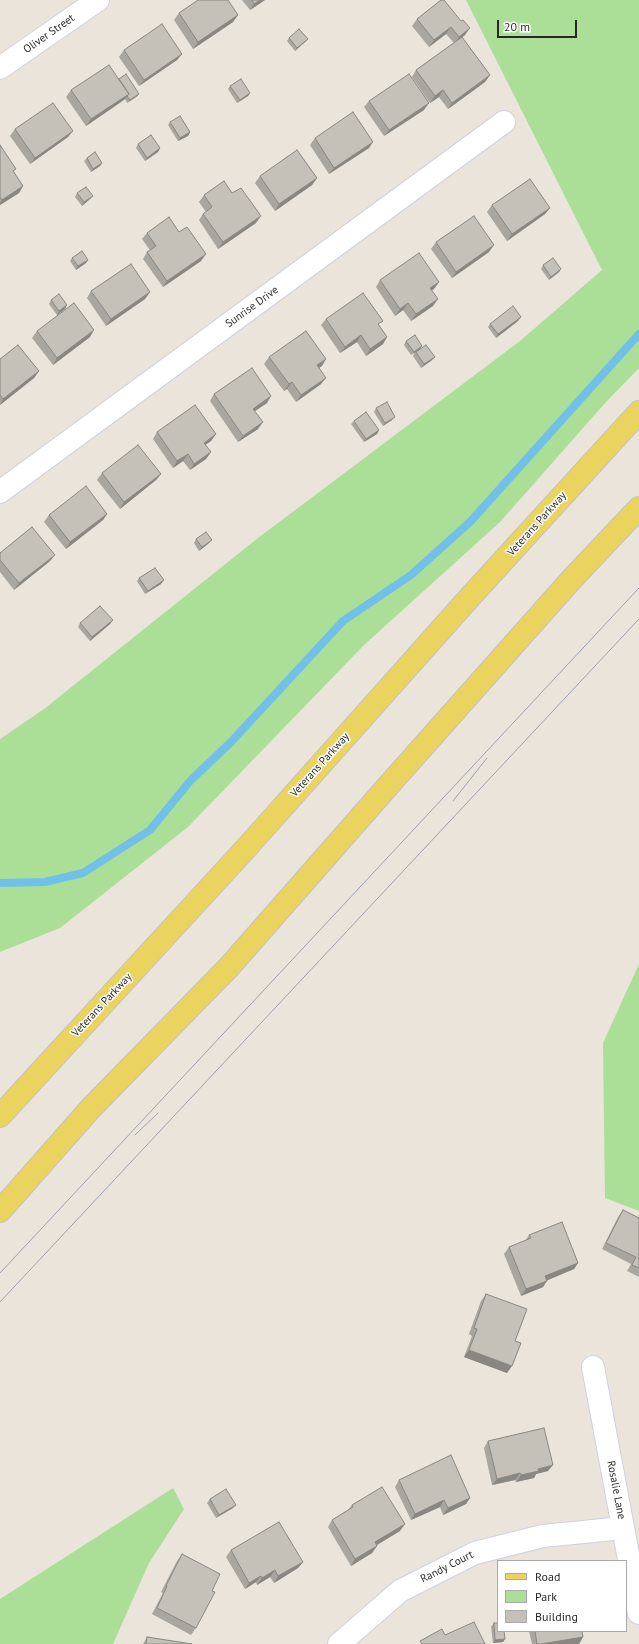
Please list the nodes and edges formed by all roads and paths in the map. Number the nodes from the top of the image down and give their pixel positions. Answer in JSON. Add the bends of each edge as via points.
{"nodes":[{"id":1,"x":84,"y":3,"type":"edge"},
{"id":2,"x":0,"y":68,"type":"edge"},
{"id":3,"x":504,"y":122,"type":"dead end"},
{"id":4,"x":639,"y":412,"type":"edge"},
{"id":5,"x":0,"y":492,"type":"edge"},
{"id":6,"x":639,"y":508,"type":"edge"},
{"id":7,"x":0,"y":1116,"type":"edge"},
{"id":8,"x":0,"y":1210,"type":"edge"},
{"id":9,"x":593,"y":1367,"type":"dead end"},
{"id":10,"x":623,"y":1528,"type":"junction"},
{"id":11,"x":639,"y":1613,"type":"edge"},
{"id":12,"x":339,"y":1644,"type":"edge"}],
"edges":[{"from":1,"to":2,"type":"street","name":"Oliver Street"},
{"from":3,"to":5,"type":"street","name":"Sunrise Drive"},
{"from":4,"to":7,"type":"main road","name":"Veterans Parkway","via":[[249,845]]},
{"from":6,"to":8,"type":"main road","via":[[555,598],[229,967],[91,1108]]},
{"from":9,"to":10,"type":"street","name":"Rosalie Lane"},
{"from":10,"to":11,"type":"street","name":"Rosalie Lane"},
{"from":10,"to":12,"type":"street","name":"Randy Court","via":[[543,1536],[475,1553],[400,1591]]}]}
